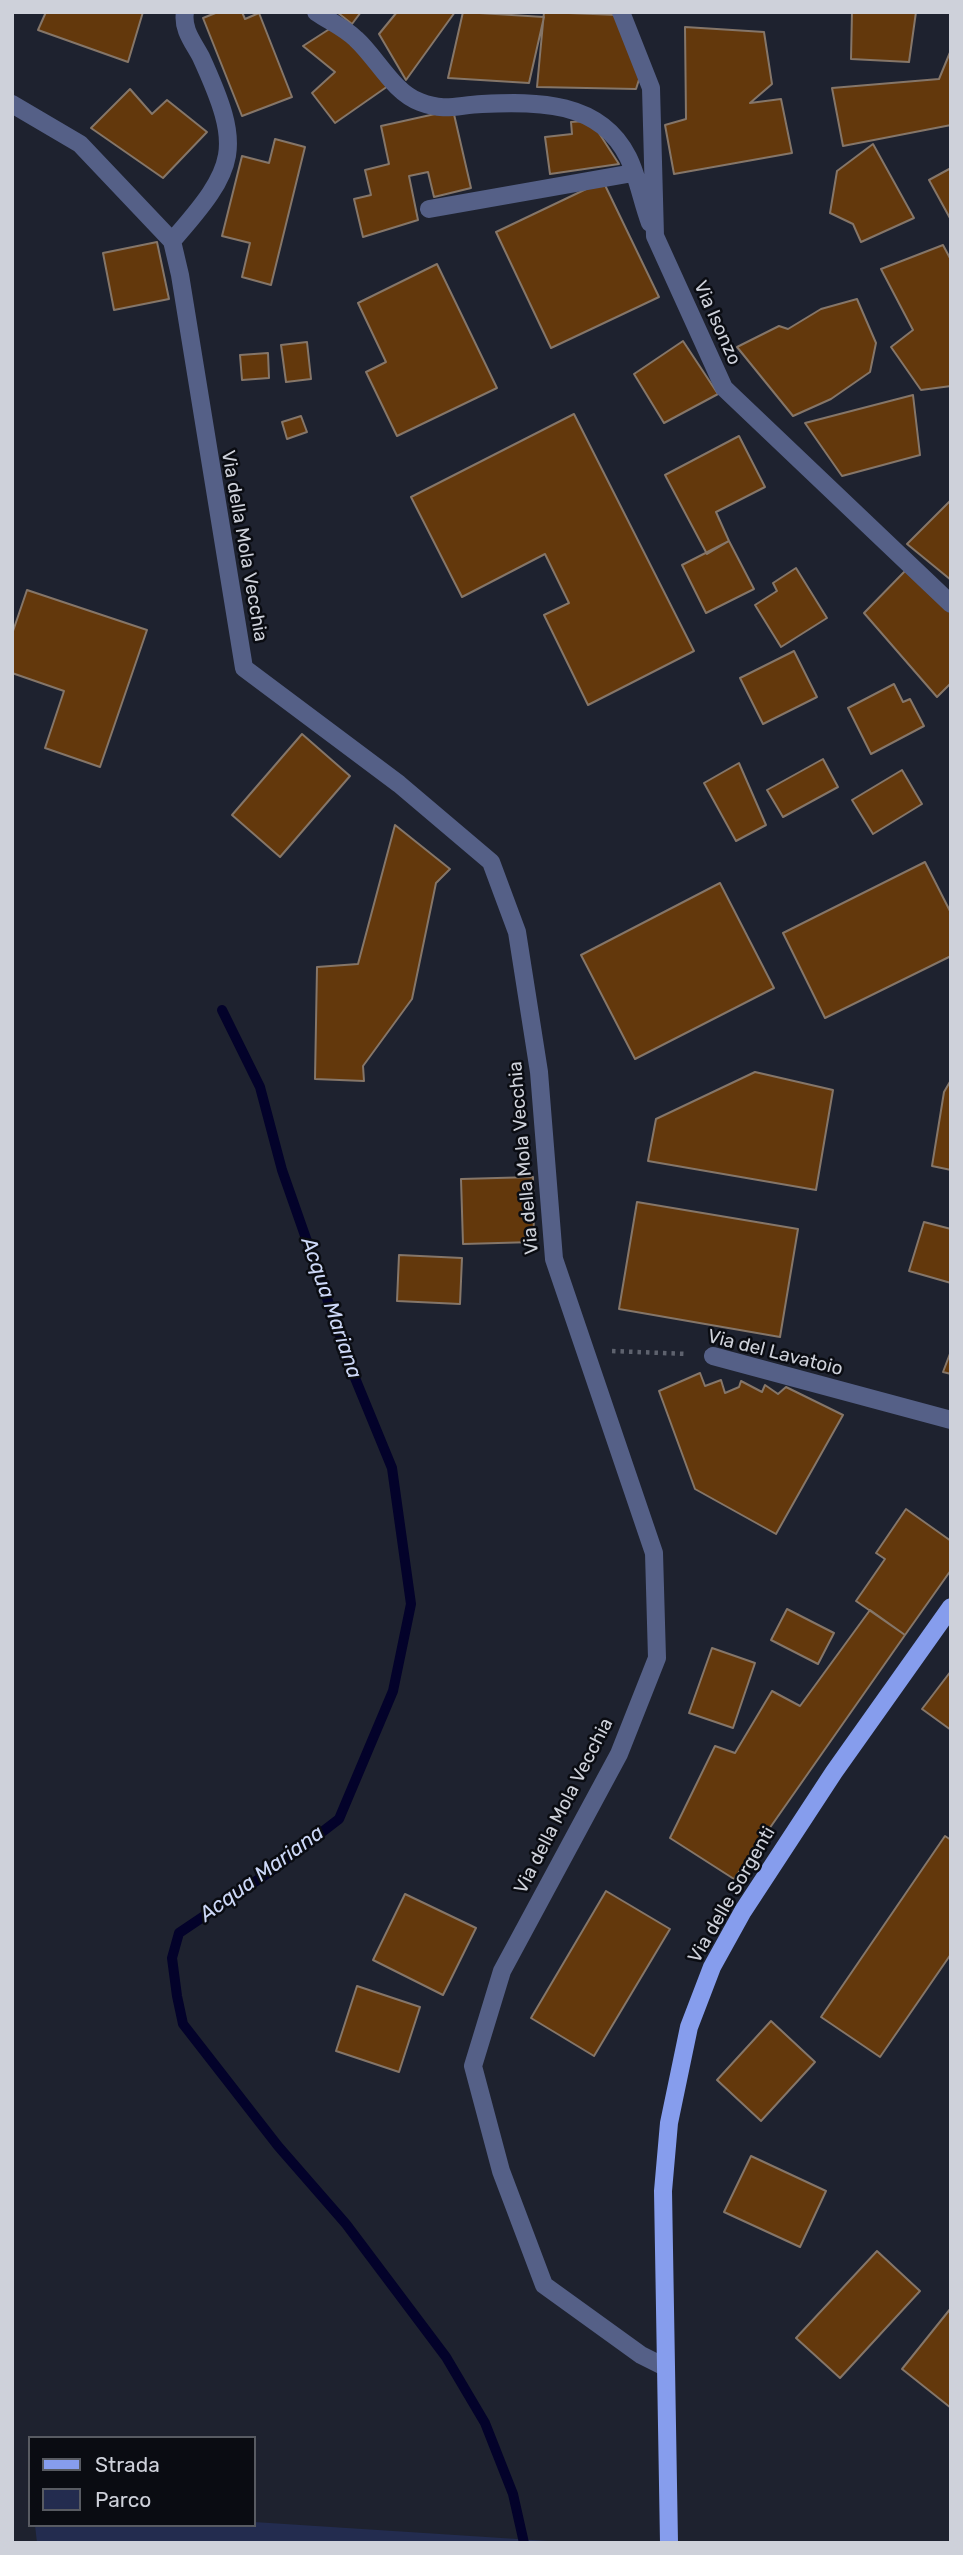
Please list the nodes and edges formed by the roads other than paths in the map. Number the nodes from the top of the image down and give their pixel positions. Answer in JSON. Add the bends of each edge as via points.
{"nodes":[{"id":1,"x":185,"y":12,"type":"edge"},
{"id":2,"x":316,"y":12,"type":"edge"},
{"id":3,"x":621,"y":12,"type":"edge"},
{"id":4,"x":12,"y":104,"type":"edge"},
{"id":5,"x":633,"y":173,"type":"junction"},
{"id":6,"x":429,"y":209,"type":"dead end"},
{"id":7,"x":655,"y":236,"type":"junction"},
{"id":8,"x":172,"y":241,"type":"junction"},
{"id":9,"x":951,"y":604,"type":"edge"},
{"id":10,"x":713,"y":1356,"type":"road end"},
{"id":11,"x":951,"y":1420,"type":"edge"},
{"id":12,"x":951,"y":1606,"type":"edge"},
{"id":13,"x":665,"y":2367,"type":"junction"},
{"id":14,"x":669,"y":2543,"type":"edge"}],
"edges":[{"from":1,"to":8,"type":"street","via":[[187,32],[227,117],[229,146],[222,174],[208,200]]},
{"from":2,"to":5,"type":"street","via":[[354,37],[398,88],[416,101],[458,109],[480,104],[553,104],[583,113],[609,131],[628,157]]},
{"from":3,"to":7,"type":"street","name":"Via Isonzo","via":[[651,88]]},
{"from":4,"to":8,"type":"street","via":[[80,144]]},
{"from":5,"to":6,"type":"street"},
{"from":5,"to":7,"type":"street"},
{"from":7,"to":9,"type":"street","name":"Via Isonzo","via":[[724,388]]},
{"from":8,"to":13,"type":"street","name":"Via della Mola Vecchia","via":[[244,668],[399,784],[491,862],[517,932],[539,1072],[554,1259],[654,1553],[657,1658],[619,1754],[502,1971],[473,2066],[501,2171],[544,2285],[640,2355]]},
{"from":10,"to":11,"type":"street","name":"Via del Lavatoio"},
{"from":12,"to":13,"type":"main road","name":"Via delle Sorgenti","via":[[752,1896],[700,1997],[680,2060],[666,2157]]},
{"from":13,"to":14,"type":"main road","name":"Via delle Sorgenti"}]}
